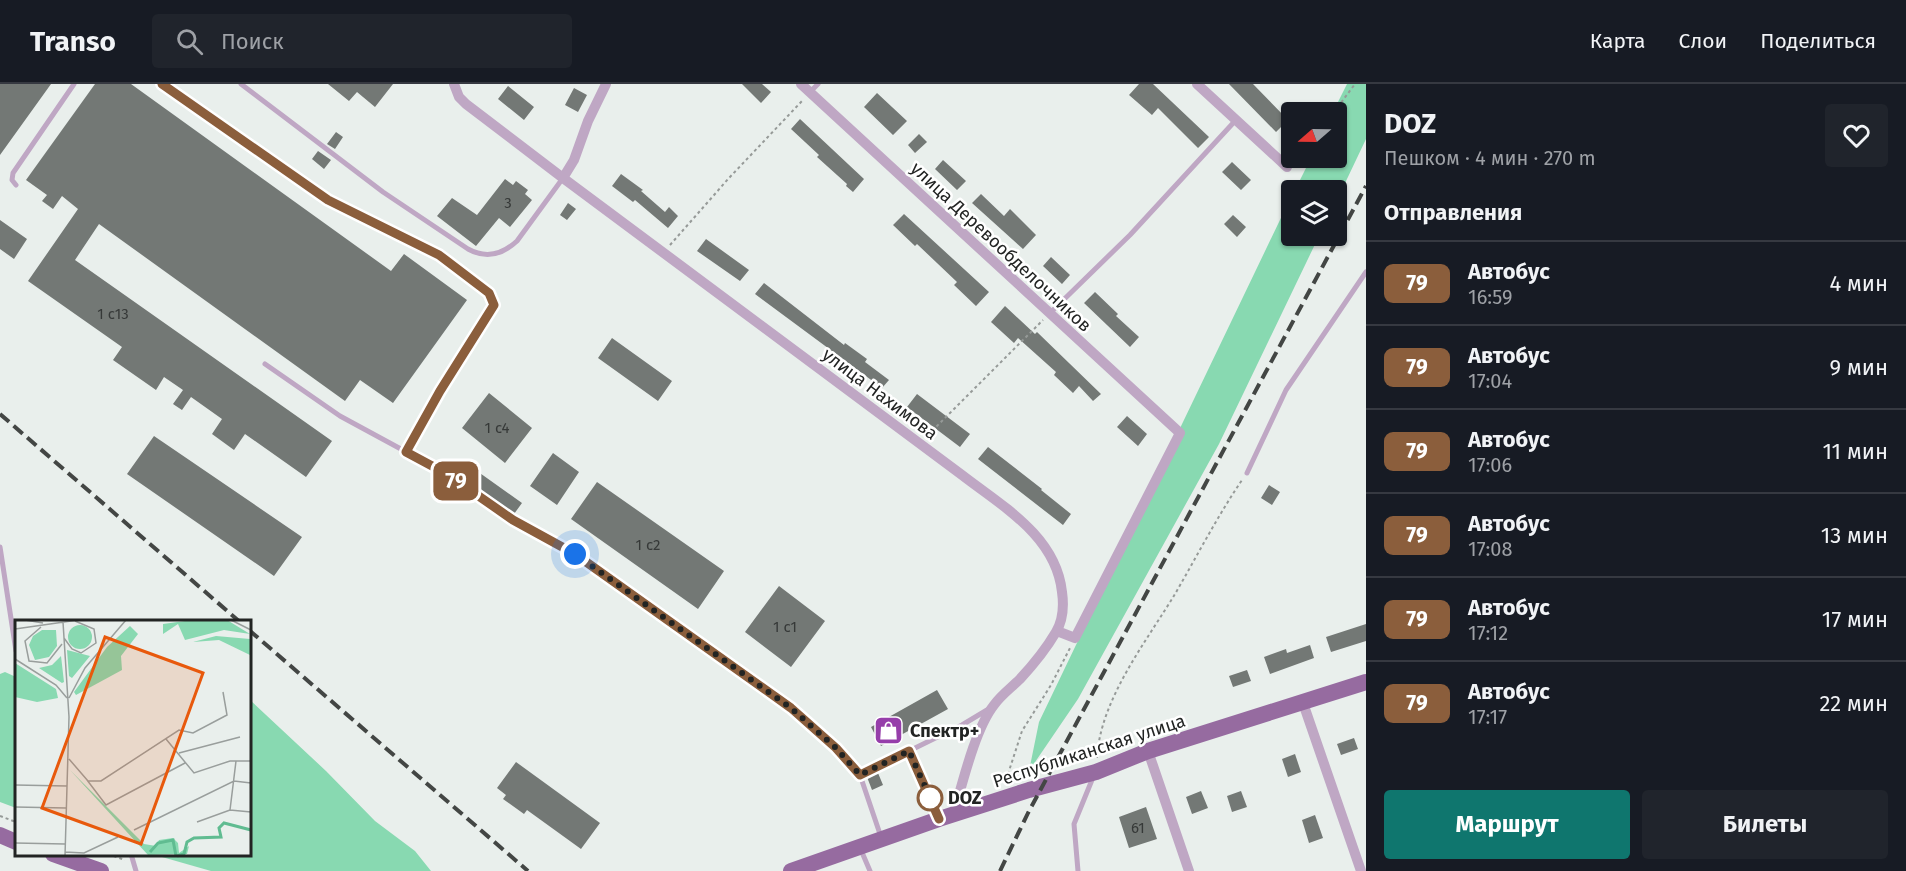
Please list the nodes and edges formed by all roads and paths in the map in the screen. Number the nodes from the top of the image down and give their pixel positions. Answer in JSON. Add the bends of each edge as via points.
{"nodes":[{"id":1,"x":74,"y":84,"type":"edge"},
{"id":2,"x":162,"y":84,"type":"edge"},
{"id":3,"x":241,"y":84,"type":"edge"},
{"id":4,"x":454,"y":84,"type":"edge"},
{"id":5,"x":606,"y":84,"type":"edge"},
{"id":6,"x":801,"y":84,"type":"edge"},
{"id":7,"x":1197,"y":84,"type":"edge"},
{"id":8,"x":1355,"y":84,"type":"edge"},
{"id":9,"x":814,"y":88,"type":"edge"},
{"id":10,"x":1342,"y":102,"type":"edge"},
{"id":11,"x":1235,"y":121,"type":"junction"},
{"id":12,"x":1281,"y":162,"type":"edge"},
{"id":13,"x":563,"y":178,"type":"junction"},
{"id":14,"x":16,"y":185,"type":"dead end"},
{"id":15,"x":664,"y":252,"type":"junction"},
{"id":16,"x":1366,"y":272,"type":"edge"},
{"id":17,"x":1049,"y":314,"type":"junction"},
{"id":18,"x":265,"y":364,"type":"dead end"},
{"id":19,"x":919,"y":444,"type":"junction"},
{"id":20,"x":406,"y":452,"type":"junction"},
{"id":21,"x":1246,"y":473,"type":"joint"},
{"id":22,"x":0,"y":547,"type":"edge"},
{"id":23,"x":1056,"y":631,"type":"junction"},
{"id":24,"x":1075,"y":638,"type":"junction"},
{"id":25,"x":15,"y":644,"type":"edge"},
{"id":26,"x":1366,"y":682,"type":"edge"},
{"id":27,"x":1303,"y":703,"type":"junction"},
{"id":28,"x":993,"y":705,"type":"junction"},
{"id":29,"x":909,"y":751,"type":"junction"},
{"id":30,"x":1148,"y":751,"type":"junction"},
{"id":31,"x":1096,"y":772,"type":"junction"},
{"id":32,"x":1008,"y":774,"type":"dead end"},
{"id":33,"x":860,"y":775,"type":"junction"},
{"id":34,"x":0,"y":816,"type":"edge"},
{"id":35,"x":946,"y":817,"type":"junction"},
{"id":36,"x":15,"y":822,"type":"edge"},
{"id":37,"x":0,"y":836,"type":"edge"},
{"id":38,"x":882,"y":839,"type":"junction"},
{"id":39,"x":15,"y":842,"type":"edge"},
{"id":40,"x":860,"y":846,"type":"junction"},
{"id":41,"x":56,"y":856,"type":"edge"},
{"id":42,"x":111,"y":856,"type":"edge"},
{"id":43,"x":131,"y":856,"type":"edge"},
{"id":44,"x":134,"y":863,"type":"junction"},
{"id":45,"x":101,"y":871,"type":"edge"},
{"id":46,"x":136,"y":871,"type":"edge"},
{"id":47,"x":791,"y":871,"type":"edge"},
{"id":48,"x":870,"y":871,"type":"edge"},
{"id":49,"x":1078,"y":871,"type":"edge"},
{"id":50,"x":1189,"y":871,"type":"edge"},
{"id":51,"x":1362,"y":871,"type":"edge"}],
"edges":[{"from":1,"to":14,"type":"lane","via":[[13,173]]},
{"from":2,"to":20,"type":"lane","via":[[328,200],[439,255],[489,293],[494,305]]},
{"from":3,"to":13,"type":"lane","via":[[383,192],[473,252],[494,255],[510,248]]},
{"from":4,"to":13,"type":"street","name":"улица Нахимова","via":[[465,104]]},
{"from":5,"to":13,"type":"street"},
{"from":6,"to":9,"type":"street","name":"улица Деревообделочников"},
{"from":7,"to":11,"type":"street"},
{"from":8,"to":10,"type":"path"},
{"from":9,"to":15,"type":"path"},
{"from":9,"to":17,"type":"street","name":"улица Деревообделочников"},
{"from":11,"to":12,"type":"street"},
{"from":11,"to":17,"type":"lane","via":[[1130,235]]},
{"from":13,"to":15,"type":"street","name":"улица Нахимова"},
{"from":15,"to":19,"type":"street","name":"улица Нахимова"},
{"from":16,"to":21,"type":"lane","via":[[1286,390]]},
{"from":17,"to":19,"type":"path"},
{"from":17,"to":24,"type":"street","name":"улица Деревообделочников","via":[[1180,433]]},
{"from":18,"to":20,"type":"lane","via":[[340,417]]},
{"from":19,"to":23,"type":"street","name":"улица Нахимова","via":[[1026,525],[1048,549],[1063,603]]},
{"from":20,"to":33,"type":"lane","via":[[575,554],[791,708]]},
{"from":21,"to":31,"type":"path","via":[[1122,680],[1097,748]]},
{"from":22,"to":25,"type":"lane"},
{"from":23,"to":24,"type":"street"},
{"from":23,"to":28,"type":"street","name":"улица Нахимова","via":[[1034,663]]},
{"from":24,"to":32,"type":"path","via":[[1022,731]]},
{"from":26,"to":27,"type":"main road","name":"Республиканская улица"},
{"from":27,"to":30,"type":"main road","name":"Республиканская улица"},
{"from":27,"to":51,"type":"street"},
{"from":28,"to":29,"type":"lane"},
{"from":28,"to":35,"type":"street","name":"улица Нахимова"},
{"from":29,"to":33,"type":"lane"},
{"from":29,"to":35,"type":"lane"},
{"from":30,"to":31,"type":"main road","name":"Республиканская улица"},
{"from":30,"to":50,"type":"street"},
{"from":31,"to":35,"type":"main road","name":"Республиканская улица"},
{"from":31,"to":49,"type":"lane","via":[[1074,824]]},
{"from":33,"to":38,"type":"lane"},
{"from":34,"to":36,"type":"path"},
{"from":35,"to":38,"type":"main road","name":"Республиканская улица"},
{"from":37,"to":39,"type":"main road"},
{"from":38,"to":40,"type":"main road","name":"Республиканская улица"},
{"from":40,"to":47,"type":"main road","name":"Республиканская улица"},
{"from":40,"to":48,"type":"lane"},
{"from":41,"to":45,"type":"main road"},
{"from":42,"to":44,"type":"path"},
{"from":43,"to":44,"type":"lane"},
{"from":44,"to":46,"type":"lane"}]}
